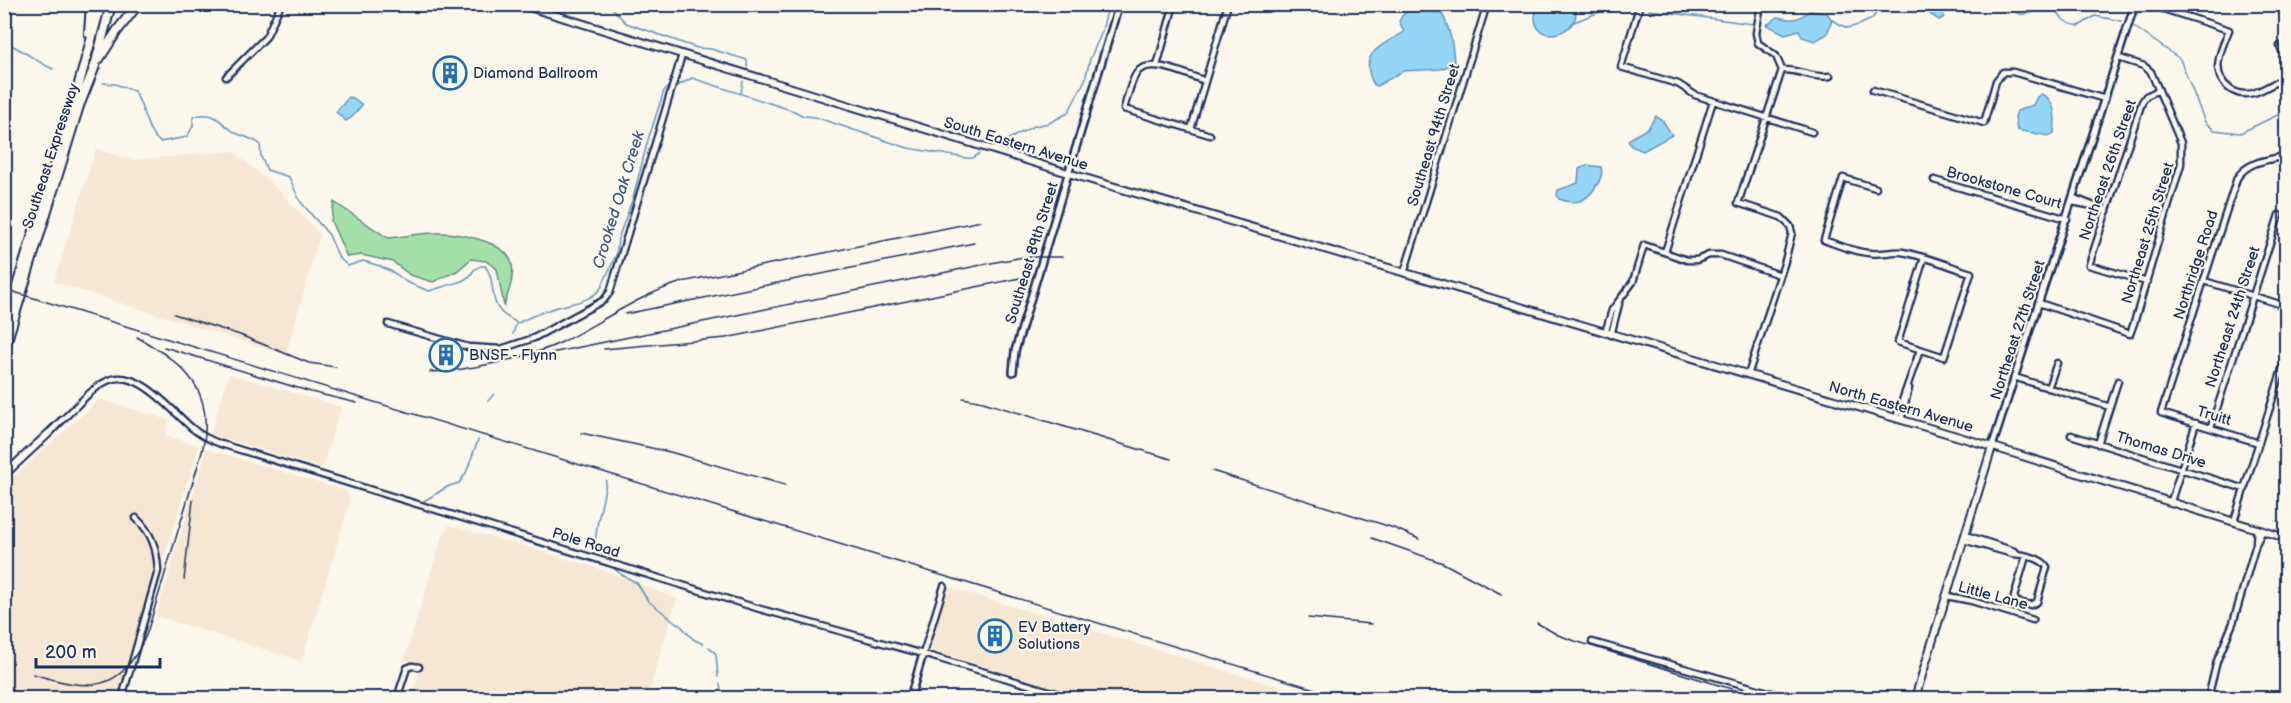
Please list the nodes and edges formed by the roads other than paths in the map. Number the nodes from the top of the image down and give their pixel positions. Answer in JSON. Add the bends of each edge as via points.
{"nodes":[{"id":1,"x":91,"y":4,"type":"edge"},
{"id":2,"x":101,"y":4,"type":"edge"},
{"id":3,"x":111,"y":4,"type":"edge"},
{"id":4,"x":138,"y":4,"type":"edge"},
{"id":5,"x":281,"y":4,"type":"edge"},
{"id":6,"x":519,"y":4,"type":"edge"},
{"id":7,"x":1119,"y":4,"type":"edge"},
{"id":8,"x":1174,"y":4,"type":"edge"},
{"id":9,"x":1228,"y":4,"type":"edge"},
{"id":10,"x":1487,"y":4,"type":"edge"},
{"id":11,"x":1640,"y":4,"type":"edge"},
{"id":12,"x":1761,"y":4,"type":"edge"},
{"id":13,"x":2135,"y":4,"type":"edge"},
{"id":14,"x":2148,"y":4,"type":"edge"},
{"id":15,"x":2280,"y":46,"type":"dead end"},
{"id":16,"x":88,"y":49,"type":"junction"},
{"id":17,"x":682,"y":55,"type":"junction"},
{"id":18,"x":2119,"y":58,"type":"junction"},
{"id":19,"x":2286,"y":59,"type":"edge"},
{"id":20,"x":95,"y":66,"type":"junction"},
{"id":21,"x":1156,"y":66,"type":"junction"},
{"id":22,"x":1782,"y":70,"type":"junction"},
{"id":23,"x":1830,"y":76,"type":"dead end"},
{"id":24,"x":226,"y":77,"type":"dead end"},
{"id":25,"x":2286,"y":77,"type":"edge"},
{"id":26,"x":1205,"y":81,"type":"junction"},
{"id":27,"x":1873,"y":90,"type":"dead end"},
{"id":28,"x":2159,"y":90,"type":"junction"},
{"id":29,"x":2105,"y":99,"type":"junction"},
{"id":30,"x":1713,"y":100,"type":"junction"},
{"id":31,"x":1766,"y":117,"type":"junction"},
{"id":32,"x":1191,"y":129,"type":"junction"},
{"id":33,"x":1812,"y":132,"type":"dead end"},
{"id":34,"x":1210,"y":135,"type":"dead end"},
{"id":35,"x":2286,"y":156,"type":"edge"},
{"id":36,"x":1069,"y":173,"type":"junction"},
{"id":37,"x":1934,"y":180,"type":"dead end"},
{"id":38,"x":1876,"y":188,"type":"dead end"},
{"id":39,"x":2073,"y":200,"type":"junction"},
{"id":40,"x":2107,"y":211,"type":"junction"},
{"id":41,"x":2279,"y":215,"type":"dead end"},
{"id":42,"x":2067,"y":219,"type":"junction"},
{"id":43,"x":1665,"y":252,"type":"junction"},
{"id":44,"x":1924,"y":258,"type":"junction"},
{"id":45,"x":1404,"y":273,"type":"junction"},
{"id":46,"x":1780,"y":275,"type":"junction"},
{"id":47,"x":2204,"y":280,"type":"junction"},
{"id":48,"x":2147,"y":282,"type":"junction"},
{"id":49,"x":2253,"y":295,"type":"junction"},
{"id":50,"x":2039,"y":303,"type":"junction"},
{"id":51,"x":1507,"y":304,"type":"joint"},
{"id":52,"x":2286,"y":306,"type":"edge"},
{"id":53,"x":388,"y":324,"type":"dead end"},
{"id":54,"x":4,"y":328,"type":"edge"},
{"id":55,"x":1608,"y":334,"type":"junction"},
{"id":56,"x":4,"y":350,"type":"edge"},
{"id":57,"x":1920,"y":350,"type":"junction"},
{"id":58,"x":2286,"y":357,"type":"edge"},
{"id":59,"x":2057,"y":363,"type":"dead end"},
{"id":60,"x":1013,"y":372,"type":"dead end"},
{"id":61,"x":1748,"y":375,"type":"junction"},
{"id":62,"x":2014,"y":377,"type":"junction"},
{"id":63,"x":2118,"y":381,"type":"dead end"},
{"id":64,"x":2049,"y":388,"type":"junction"},
{"id":65,"x":2110,"y":407,"type":"junction"},
{"id":66,"x":2161,"y":413,"type":"joint"},
{"id":67,"x":1899,"y":419,"type":"junction"},
{"id":68,"x":61,"y":421,"type":"joint"},
{"id":69,"x":2196,"y":423,"type":"junction"},
{"id":70,"x":2211,"y":427,"type":"junction"},
{"id":71,"x":49,"y":433,"type":"joint"},
{"id":72,"x":2071,"y":435,"type":"dead end"},
{"id":73,"x":2259,"y":443,"type":"junction"},
{"id":74,"x":2098,"y":444,"type":"junction"},
{"id":75,"x":1992,"y":447,"type":"junction"},
{"id":76,"x":2182,"y":469,"type":"junction"},
{"id":77,"x":4,"y":475,"type":"edge"},
{"id":78,"x":2245,"y":489,"type":"junction"},
{"id":79,"x":2171,"y":501,"type":"junction"},
{"id":80,"x":136,"y":518,"type":"dead end"},
{"id":81,"x":2234,"y":521,"type":"junction"},
{"id":82,"x":2260,"y":529,"type":"junction"},
{"id":83,"x":1965,"y":537,"type":"junction"},
{"id":84,"x":2286,"y":538,"type":"edge"},
{"id":85,"x":2026,"y":556,"type":"junction"},
{"id":86,"x":944,"y":586,"type":"dead end"},
{"id":87,"x":1947,"y":596,"type":"junction"},
{"id":88,"x":2033,"y":620,"type":"dead end"},
{"id":89,"x":1592,"y":642,"type":"dead end"},
{"id":90,"x":923,"y":654,"type":"junction"},
{"id":91,"x":419,"y":667,"type":"dead end"},
{"id":92,"x":122,"y":699,"type":"edge"},
{"id":93,"x":397,"y":699,"type":"edge"},
{"id":94,"x":910,"y":699,"type":"edge"},
{"id":95,"x":1073,"y":699,"type":"edge"},
{"id":96,"x":1790,"y":699,"type":"edge"},
{"id":97,"x":1916,"y":699,"type":"edge"},
{"id":98,"x":2208,"y":699,"type":"edge"}],
"edges":[{"from":1,"to":16,"type":"highway"},
{"from":2,"to":16,"type":"highway","name":"Southeast Expressway"},
{"from":3,"to":20,"type":"highway","name":"Southeast Expressway"},
{"from":4,"to":20,"type":"highway"},
{"from":5,"to":24,"type":"street","via":[[266,37]]},
{"from":6,"to":17,"type":"main road","name":"South Eastern Avenue"},
{"from":7,"to":36,"type":"street","name":"Southeast 89th Street"},
{"from":8,"to":21,"type":"street"},
{"from":9,"to":26,"type":"street"},
{"from":10,"to":45,"type":"street","name":"Southeast 94th Street"},
{"from":11,"to":30,"type":"street","via":[[1621,67],[1678,84]]},
{"from":12,"to":22,"type":"street","via":[[1758,43],[1776,56]]},
{"from":13,"to":18,"type":"street","name":"Northeast 27th Street"},
{"from":14,"to":25,"type":"street","via":[[2229,30],[2218,71],[2222,81],[2234,91],[2254,92]]},
{"from":15,"to":19,"type":"street"},
{"from":16,"to":54,"type":"highway","name":"Southeast Expressway"},
{"from":17,"to":36,"type":"main road","name":"South Eastern Avenue"},
{"from":17,"to":53,"type":"street","via":[[610,292],[604,300],[534,338],[501,349],[468,347]]},
{"from":18,"to":28,"type":"street","via":[[2148,68]]},
{"from":18,"to":29,"type":"street","name":"Northeast 27th Street"},
{"from":20,"to":56,"type":"highway","name":"Southeast Expressway"},
{"from":21,"to":26,"type":"street"},
{"from":21,"to":32,"type":"street","via":[[1136,73],[1124,110]]},
{"from":22,"to":23,"type":"street","via":[[1820,78]]},
{"from":22,"to":31,"type":"street"},
{"from":26,"to":32,"type":"street"},
{"from":27,"to":29,"type":"street","via":[[1984,123],[1996,81],[2006,72]]},
{"from":28,"to":40,"type":"street","name":"Northeast 26th Street","via":[[2142,102]]},
{"from":28,"to":48,"type":"street","name":"Northeast 25th Street","via":[[2183,150]]},
{"from":29,"to":39,"type":"street","name":"Northeast 27th Street"},
{"from":30,"to":31,"type":"street"},
{"from":30,"to":43,"type":"street"},
{"from":31,"to":33,"type":"street"},
{"from":31,"to":46,"type":"street","via":[[1738,204],[1781,218],[1790,226],[1792,240]]},
{"from":32,"to":34,"type":"street"},
{"from":35,"to":47,"type":"street","name":"Northridge Road","via":[[2254,163],[2240,174]]},
{"from":36,"to":45,"type":"main road","name":"South Eastern Avenue"},
{"from":36,"to":60,"type":"street","name":"Southeast 89th Street","via":[[1015,351]]},
{"from":37,"to":42,"type":"street","name":"Brookstone Court"},
{"from":38,"to":44,"type":"street","via":[[1844,177],[1824,240],[1867,253],[1896,252]]},
{"from":39,"to":40,"type":"street"},
{"from":39,"to":42,"type":"street","name":"Northeast 27th Street"},
{"from":40,"to":48,"type":"street","name":"Northeast 26th Street","via":[[2089,265]]},
{"from":41,"to":49,"type":"street","name":"Northeast 24th Street"},
{"from":42,"to":50,"type":"street","name":"Northeast 27th Street"},
{"from":43,"to":46,"type":"street","via":[[1687,260],[1721,255]]},
{"from":43,"to":55,"type":"street","via":[[1644,245],[1633,282],[1612,310]]},
{"from":44,"to":57,"type":"street","via":[[1898,342]]},
{"from":44,"to":57,"type":"street","via":[[1971,273],[1944,357]]},
{"from":45,"to":51,"type":"main road","name":"South Eastern Avenue"},
{"from":46,"to":61,"type":"street"},
{"from":47,"to":49,"type":"street"},
{"from":47,"to":66,"type":"street","name":"Northridge Road"},
{"from":48,"to":50,"type":"street","name":"Northeast 25th Street","via":[[2130,334]]},
{"from":49,"to":52,"type":"street"},
{"from":49,"to":70,"type":"street","name":"Northeast 24th Street"},
{"from":50,"to":62,"type":"street","name":"Northeast 27th Street"},
{"from":51,"to":55,"type":"main road","name":"North Eastern Avenue"},
{"from":55,"to":61,"type":"main road","name":"North Eastern Avenue"},
{"from":57,"to":67,"type":"street"},
{"from":58,"to":73,"type":"street"},
{"from":59,"to":64,"type":"street"},
{"from":61,"to":67,"type":"main road","name":"North Eastern Avenue"},
{"from":62,"to":64,"type":"street"},
{"from":62,"to":75,"type":"street","name":"Northeast 27th Street"},
{"from":63,"to":65,"type":"street"},
{"from":64,"to":65,"type":"street"},
{"from":65,"to":74,"type":"street"},
{"from":66,"to":69,"type":"street","name":"Truitt"},
{"from":67,"to":75,"type":"main road","name":"North Eastern Avenue"},
{"from":68,"to":71,"type":"street"},
{"from":68,"to":90,"type":"street","name":"Pole Road","via":[[99,386],[126,378],[156,394],[200,435],[220,444],[765,611]]},
{"from":69,"to":70,"type":"street","name":"Truitt"},
{"from":69,"to":76,"type":"street"},
{"from":70,"to":73,"type":"street","name":"Truitt"},
{"from":71,"to":77,"type":"main road"},
{"from":72,"to":74,"type":"street","name":"Thomas Drive"},
{"from":73,"to":78,"type":"street"},
{"from":74,"to":76,"type":"street","name":"Thomas Drive"},
{"from":75,"to":79,"type":"main road","name":"North Eastern Avenue"},
{"from":75,"to":83,"type":"main road","name":"Northeast 27th Street"},
{"from":76,"to":78,"type":"street","name":"Thomas Drive"},
{"from":76,"to":79,"type":"street"},
{"from":78,"to":81,"type":"street"},
{"from":79,"to":81,"type":"main road","name":"North Eastern Avenue"},
{"from":80,"to":92,"type":"street","via":[[155,546],[158,571]]},
{"from":81,"to":82,"type":"main road","name":"North Eastern Avenue"},
{"from":82,"to":84,"type":"main road","name":"North Eastern Avenue"},
{"from":82,"to":98,"type":"street"},
{"from":83,"to":85,"type":"street"},
{"from":83,"to":87,"type":"main road","name":"Northeast 27th Street"},
{"from":85,"to":85,"type":"street","via":[[2044,561],[2047,567],[2037,602],[2031,605],[2017,602],[2014,597]]},
{"from":86,"to":90,"type":"street"},
{"from":87,"to":88,"type":"street","name":"Little Lane"},
{"from":87,"to":97,"type":"main road","name":"Northeast 27th Street"},
{"from":89,"to":96,"type":"street"},
{"from":90,"to":94,"type":"street"},
{"from":90,"to":95,"type":"street","name":"Pole Road"},
{"from":91,"to":93,"type":"street","via":[[407,668]]}]}
